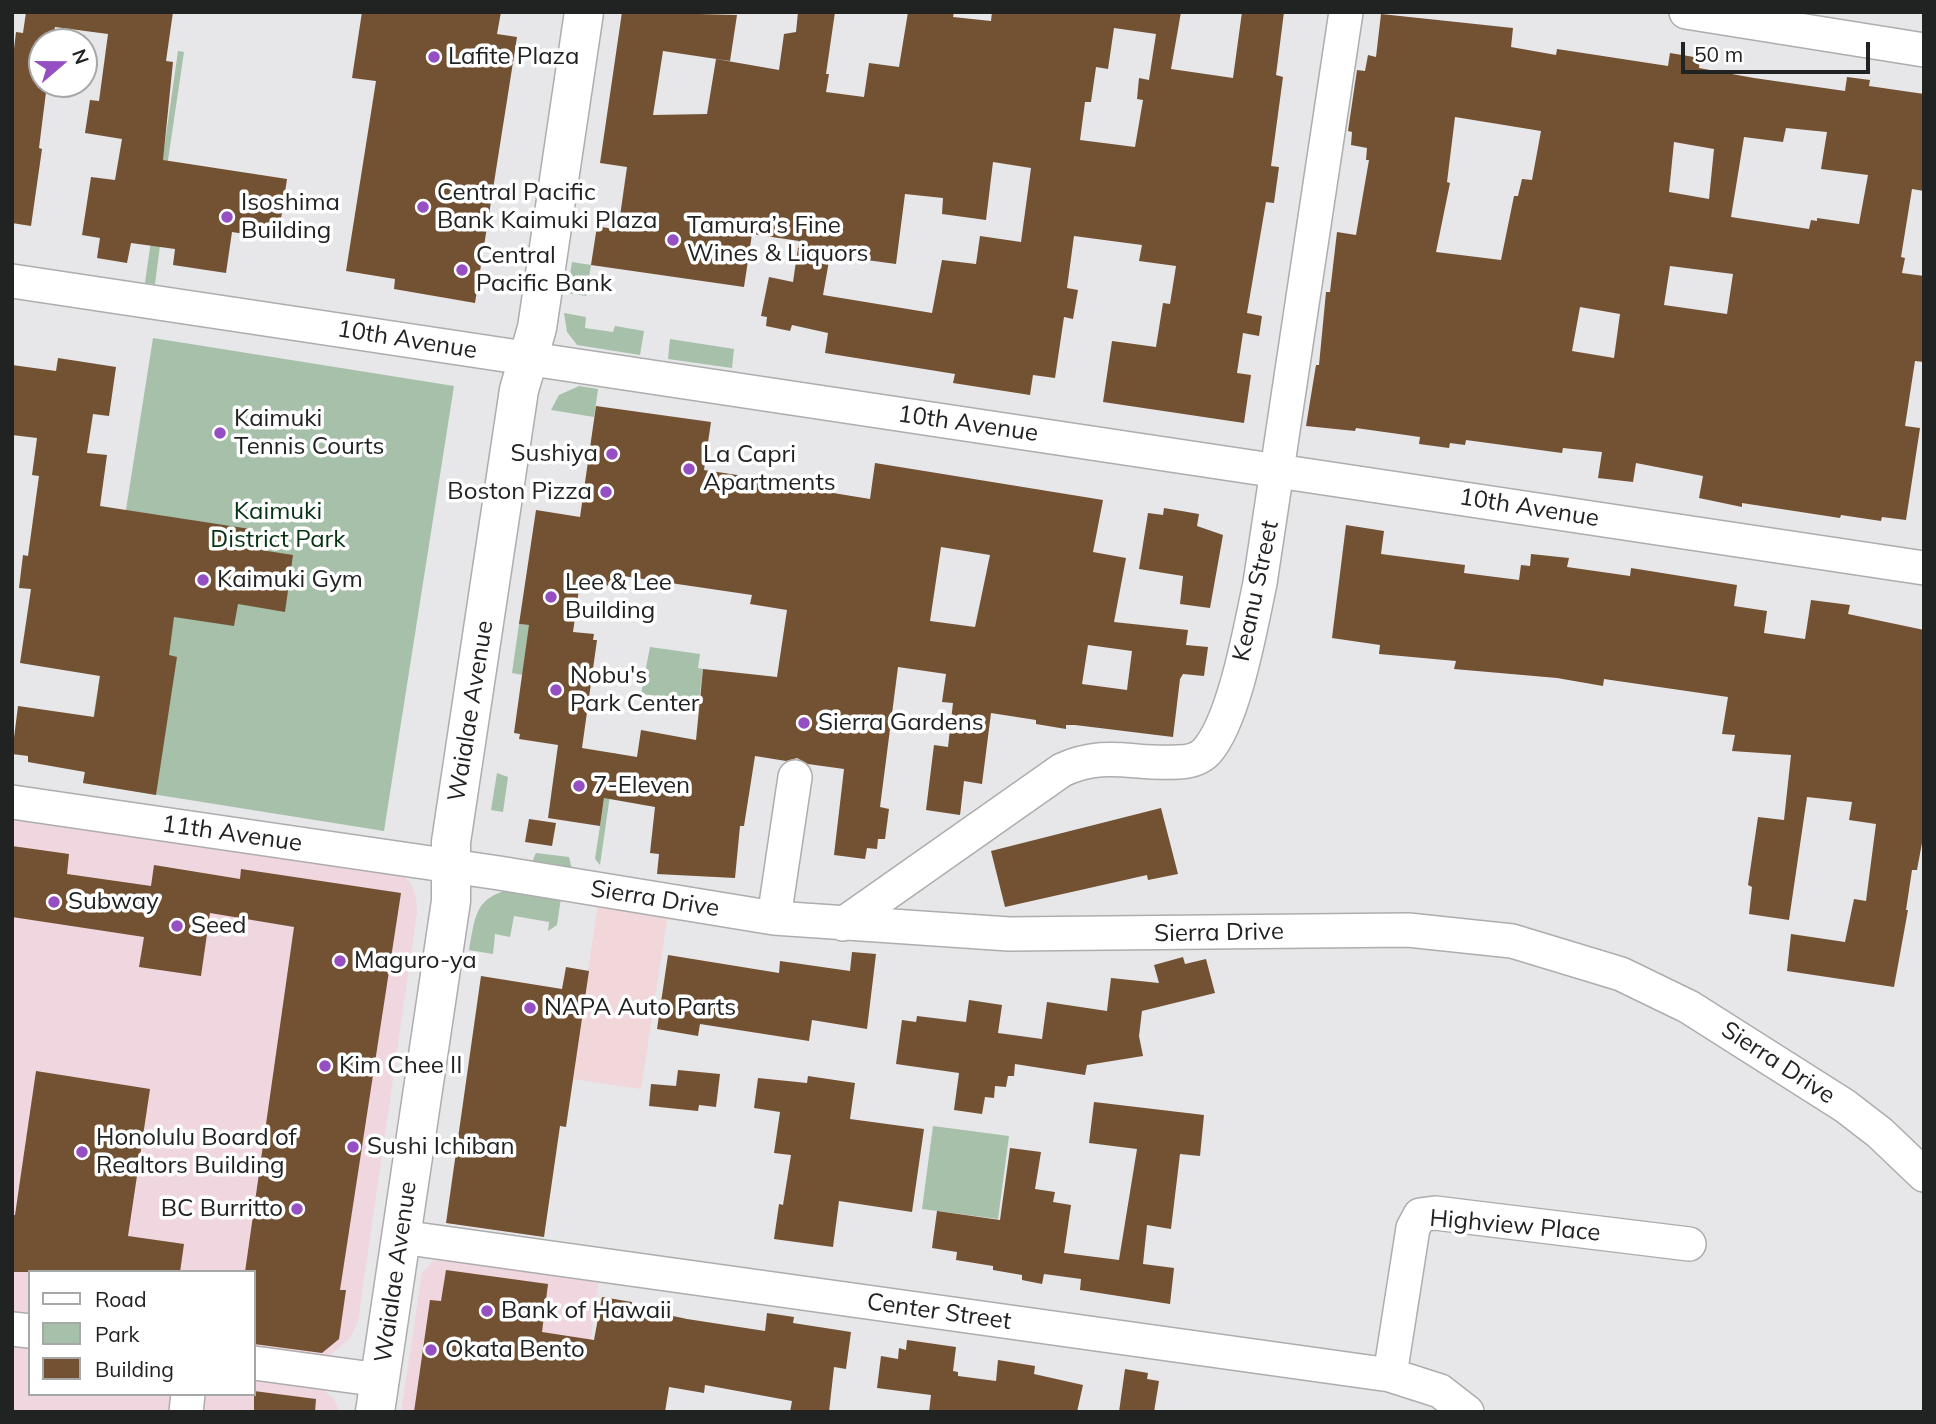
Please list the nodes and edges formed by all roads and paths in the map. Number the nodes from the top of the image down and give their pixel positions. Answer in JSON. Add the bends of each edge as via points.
{"nodes":[{"id":1,"x":584,"y":12,"type":"edge"},
{"id":2,"x":1346,"y":12,"type":"edge"},
{"id":3,"x":1701,"y":13,"type":"edge"},
{"id":4,"x":1924,"y":50,"type":"edge"},
{"id":5,"x":12,"y":281,"type":"edge"},
{"id":6,"x":527,"y":359,"type":"junction"},
{"id":7,"x":1279,"y":470,"type":"junction"},
{"id":8,"x":1924,"y":568,"type":"edge"},
{"id":9,"x":795,"y":777,"type":"dead end"},
{"id":10,"x":12,"y":802,"type":"edge"},
{"id":11,"x":452,"y":866,"type":"junction"},
{"id":12,"x":774,"y":918,"type":"junction"},
{"id":13,"x":843,"y":924,"type":"junction"},
{"id":14,"x":1924,"y":1175,"type":"edge"},
{"id":15,"x":401,"y":1237,"type":"junction"},
{"id":16,"x":1689,"y":1244,"type":"dead end"},
{"id":17,"x":256,"y":1364,"type":"edge"},
{"id":18,"x":1390,"y":1375,"type":"junction"},
{"id":19,"x":378,"y":1396,"type":"edge"},
{"id":20,"x":1467,"y":1412,"type":"edge"}],
"edges":[{"from":1,"to":6,"type":"main road","name":"Waialae Avenue","via":[[537,328]]},
{"from":2,"to":7,"type":"street","name":"Keanu Street"},
{"from":3,"to":4,"type":"street"},
{"from":5,"to":6,"type":"street","name":"10th Avenue"},
{"from":6,"to":7,"type":"street","name":"10th Avenue"},
{"from":6,"to":11,"type":"main road","name":"Waialae Avenue","via":[[451,842]]},
{"from":7,"to":8,"type":"street","name":"10th Avenue"},
{"from":7,"to":13,"type":"street","name":"Keanu Street","via":[[1250,631],[1225,715],[1207,751],[1179,762],[1102,758],[1062,770]]},
{"from":9,"to":12,"type":"street"},
{"from":10,"to":11,"type":"street","name":"11th Avenue"},
{"from":11,"to":12,"type":"street","name":"Sierra Drive"},
{"from":11,"to":15,"type":"main road","name":"Waialae Avenue","via":[[452,901]]},
{"from":12,"to":13,"type":"street","name":"Sierra Drive"},
{"from":13,"to":14,"type":"street","name":"Sierra Drive","via":[[1075,935],[1408,930],[1512,941],[1621,974],[1689,1007],[1845,1106]]},
{"from":15,"to":18,"type":"street","name":"Center Street"},
{"from":15,"to":19,"type":"main road","name":"Waialae Avenue"},
{"from":16,"to":18,"type":"street","name":"Highview Place","via":[[1435,1213],[1420,1215],[1413,1228]]},
{"from":17,"to":19,"type":"street"},
{"from":18,"to":20,"type":"street","name":"Center Street","via":[[1440,1391]]}]}
